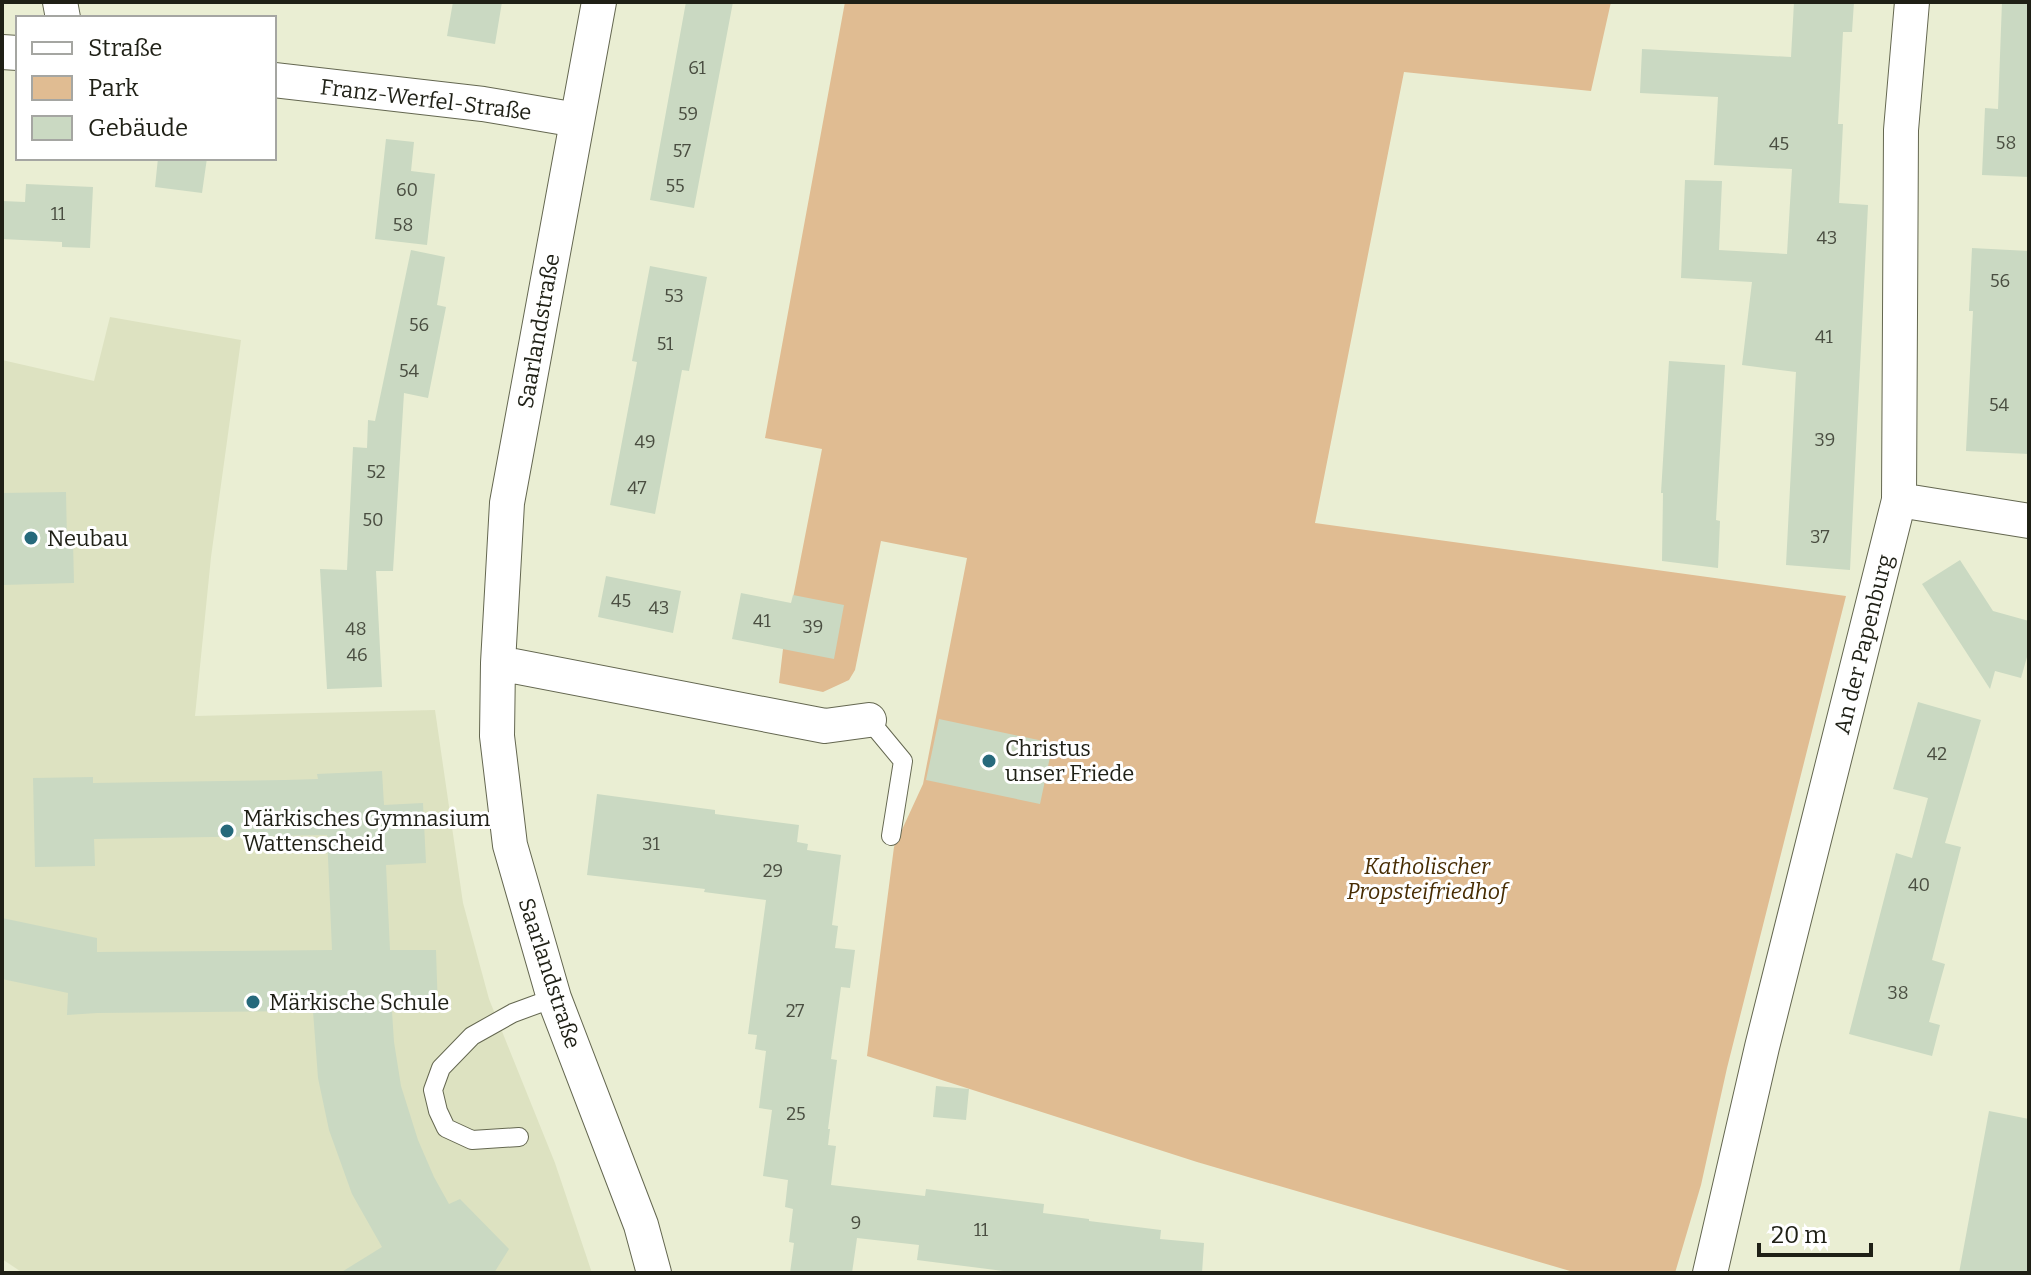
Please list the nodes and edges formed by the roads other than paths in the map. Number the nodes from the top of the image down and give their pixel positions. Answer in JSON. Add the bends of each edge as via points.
{"nodes":[{"id":1,"x":599,"y":2,"type":"edge"},
{"id":2,"x":1912,"y":2,"type":"edge"},
{"id":3,"x":276,"y":80,"type":"edge"},
{"id":4,"x":577,"y":120,"type":"junction"},
{"id":5,"x":1899,"y":500,"type":"junction"},
{"id":6,"x":2029,"y":521,"type":"edge"},
{"id":7,"x":498,"y":663,"type":"junction"},
{"id":8,"x":869,"y":720,"type":"joint"},
{"id":9,"x":891,"y":836,"type":"dead end"},
{"id":10,"x":554,"y":998,"type":"junction"},
{"id":11,"x":519,"y":1137,"type":"dead end"},
{"id":12,"x":654,"y":1273,"type":"edge"},
{"id":13,"x":1710,"y":1273,"type":"edge"}],
"edges":[{"from":1,"to":4,"type":"street","name":"Saarlandstraße"},
{"from":2,"to":5,"type":"street","name":"An der Papenburg","via":[[1901,130]]},
{"from":3,"to":4,"type":"street","name":"Franz-Werfel-Straße"},
{"from":4,"to":7,"type":"street","name":"Saarlandstraße","via":[[507,503]]},
{"from":5,"to":6,"type":"street"},
{"from":5,"to":13,"type":"street","name":"An der Papenburg"},
{"from":7,"to":8,"type":"street","via":[[825,726]]},
{"from":7,"to":10,"type":"street","name":"Saarlandstraße","via":[[497,736],[510,845]]},
{"from":8,"to":9,"type":"lane","via":[[903,761]]},
{"from":10,"to":11,"type":"lane","via":[[472,1036],[441,1068],[433,1090],[446,1128],[472,1140]]},
{"from":10,"to":12,"type":"street","name":"Saarlandstraße","via":[[637,1212]]}]}
